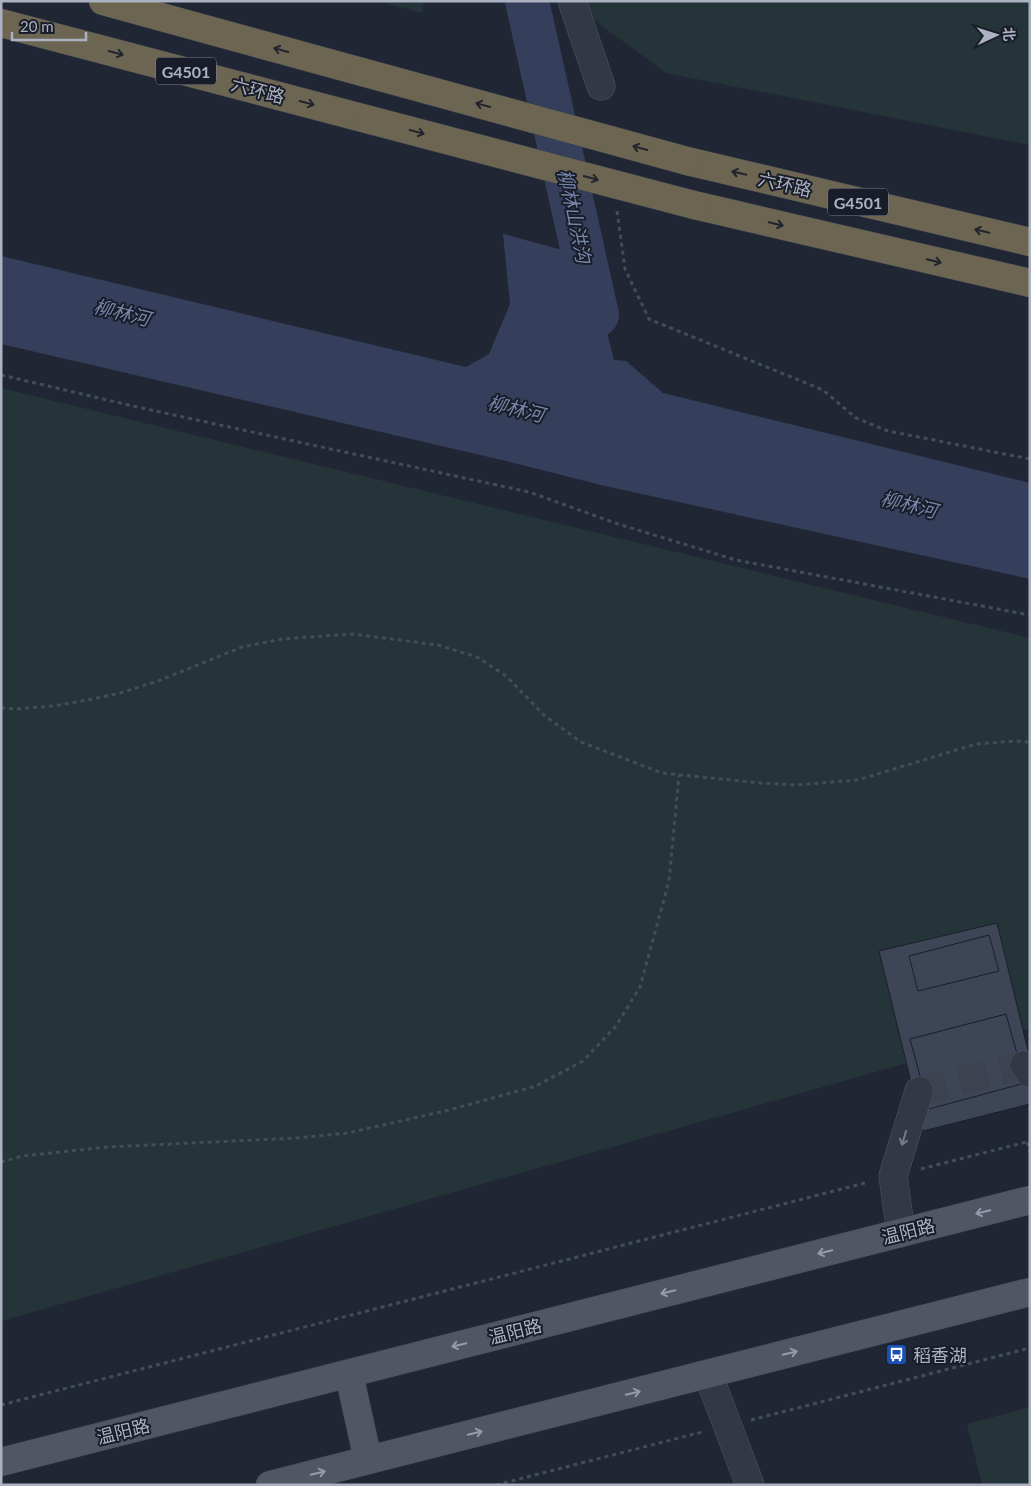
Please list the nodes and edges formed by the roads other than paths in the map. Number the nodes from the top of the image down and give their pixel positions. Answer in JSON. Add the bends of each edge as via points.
{"nodes":[{"id":1,"x":103,"y":1,"type":"edge"},
{"id":2,"x":572,"y":1,"type":"edge"},
{"id":3,"x":1,"y":23,"type":"edge"},
{"id":4,"x":601,"y":86,"type":"dead end"},
{"id":5,"x":1030,"y":242,"type":"edge"},
{"id":6,"x":1030,"y":283,"type":"edge"},
{"id":7,"x":919,"y":1091,"type":"dead end"},
{"id":8,"x":1030,"y":1200,"type":"edge"},
{"id":9,"x":901,"y":1233,"type":"junction"},
{"id":10,"x":1030,"y":1292,"type":"edge"},
{"id":11,"x":349,"y":1374,"type":"junction"},
{"id":12,"x":708,"y":1374,"type":"junction"},
{"id":13,"x":368,"y":1460,"type":"junction"},
{"id":14,"x":1,"y":1462,"type":"edge"},
{"id":15,"x":270,"y":1485,"type":"edge"},
{"id":16,"x":750,"y":1485,"type":"edge"}],
"edges":[{"from":5,"to":1,"type":"highway","name":"六环路","number":"G4501","one_way":true,"bridge":true,"via":[[687,161]]},
{"from":2,"to":4,"type":"street"},
{"from":3,"to":6,"type":"highway","name":"六环路","number":"G4501","one_way":true,"bridge":true,"via":[[694,205]]},
{"from":7,"to":9,"type":"street","one_way":true,"via":[[892,1176]]},
{"from":8,"to":9,"type":"main road","name":"温阳路","one_way":true},
{"from":9,"to":11,"type":"main road","name":"温阳路","one_way":true},
{"from":12,"to":10,"type":"main road","one_way":true},
{"from":11,"to":13,"type":"main road"},
{"from":11,"to":14,"type":"main road","name":"温阳路"},
{"from":13,"to":12,"type":"main road","one_way":true},
{"from":12,"to":16,"type":"street"},
{"from":15,"to":13,"type":"main road","one_way":true}]}
